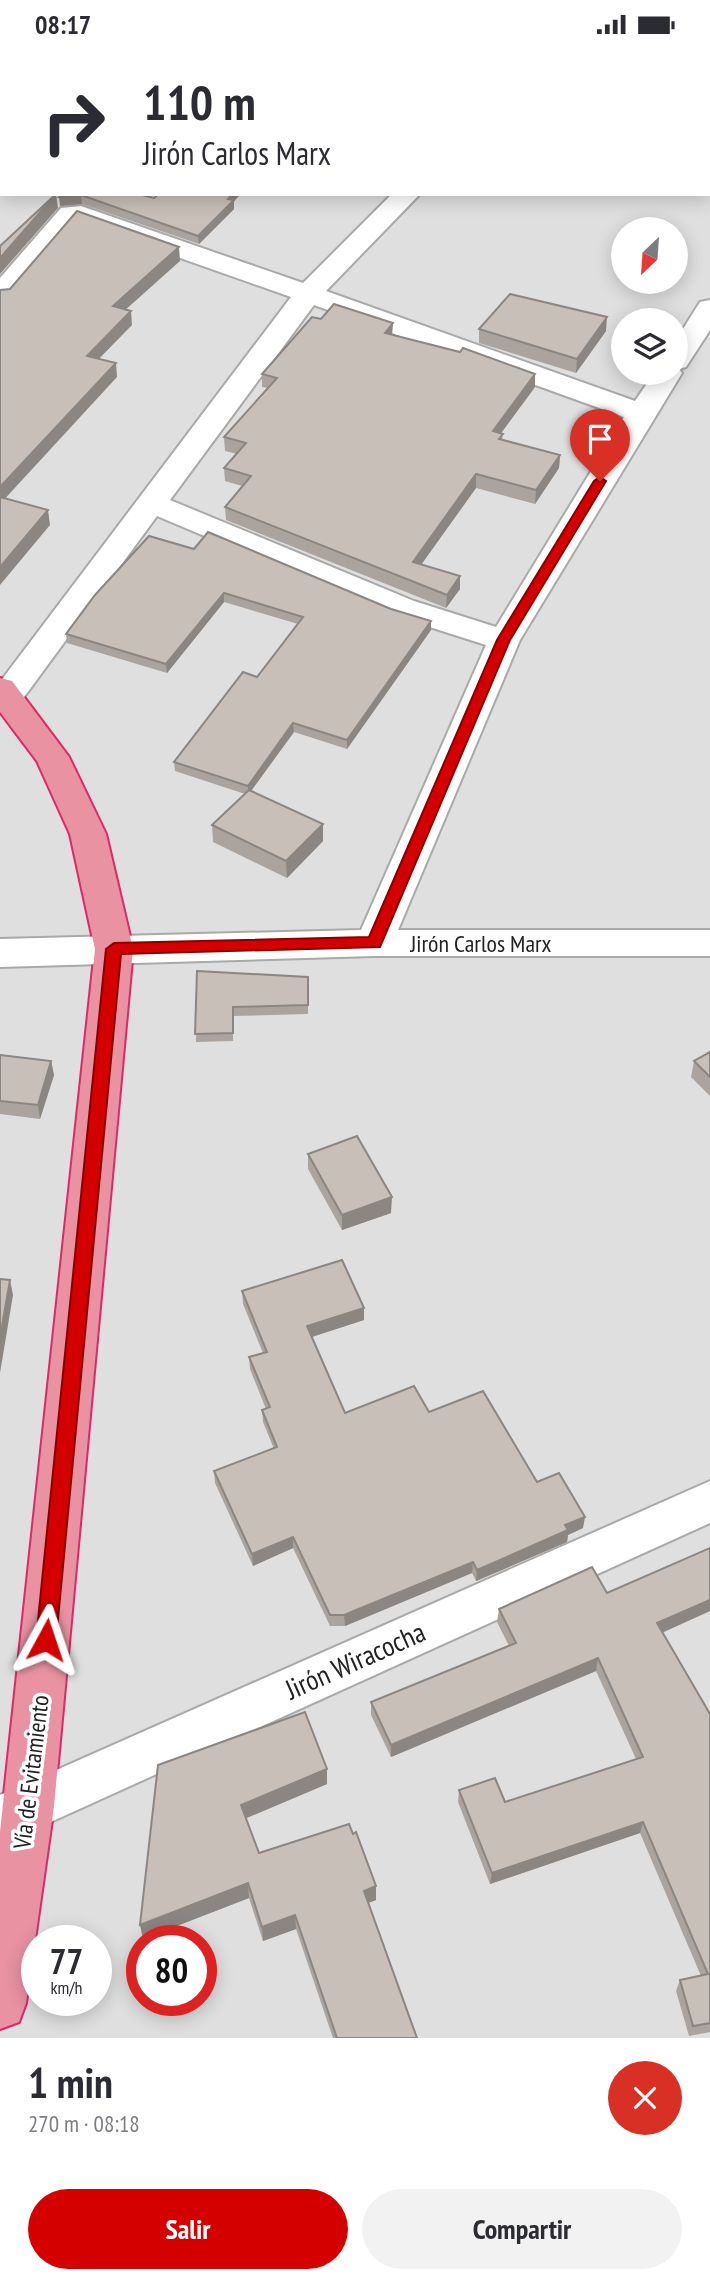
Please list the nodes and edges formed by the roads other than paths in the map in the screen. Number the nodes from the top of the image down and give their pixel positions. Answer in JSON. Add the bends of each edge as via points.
{"nodes":[{"id":1,"x":405,"y":196,"type":"edge"},
{"id":2,"x":308,"y":294,"type":"junction"},
{"id":3,"x":0,"y":295,"type":"edge"},
{"id":4,"x":710,"y":308,"type":"edge"},
{"id":5,"x":688,"y":342,"type":"edge"},
{"id":6,"x":660,"y":385,"type":"edge"},
{"id":7,"x":641,"y":413,"type":"junction"},
{"id":8,"x":152,"y":503,"type":"junction"},
{"id":9,"x":503,"y":640,"type":"junction"},
{"id":10,"x":3,"y":693,"type":"edge"},
{"id":11,"x":374,"y":943,"type":"junction"},
{"id":12,"x":710,"y":943,"type":"edge"},
{"id":13,"x":114,"y":949,"type":"junction"},
{"id":14,"x":0,"y":953,"type":"edge"},
{"id":15,"x":710,"y":1501,"type":"edge"},
{"id":16,"x":15,"y":1813,"type":"edge"},
{"id":17,"x":0,"y":2003,"type":"edge"}],
"edges":[{"from":1,"to":2,"type":"street"},
{"from":2,"to":3,"type":"street","via":[[81,214],[70,214]]},
{"from":2,"to":7,"type":"street"},
{"from":2,"to":8,"type":"street"},
{"from":4,"to":5,"type":"street"},
{"from":6,"to":7,"type":"street"},
{"from":7,"to":9,"type":"street"},
{"from":8,"to":9,"type":"street","via":[[403,608]]},
{"from":8,"to":10,"type":"street"},
{"from":9,"to":11,"type":"street"},
{"from":10,"to":13,"type":"highway","name":"Vía de Evitamiento","via":[[52,757],[88,834]]},
{"from":11,"to":12,"type":"street","name":"Jirón Carlos Marx"},
{"from":11,"to":13,"type":"street","name":"Jirón Carlos Marx"},
{"from":13,"to":14,"type":"street","name":"Jirón Carlos Marx"},
{"from":13,"to":16,"type":"highway","name":"Vía de Evitamiento"},
{"from":15,"to":16,"type":"street","name":"Jirón Wiracocha"},
{"from":16,"to":17,"type":"highway","name":"Vía de Evitamiento"}]}
